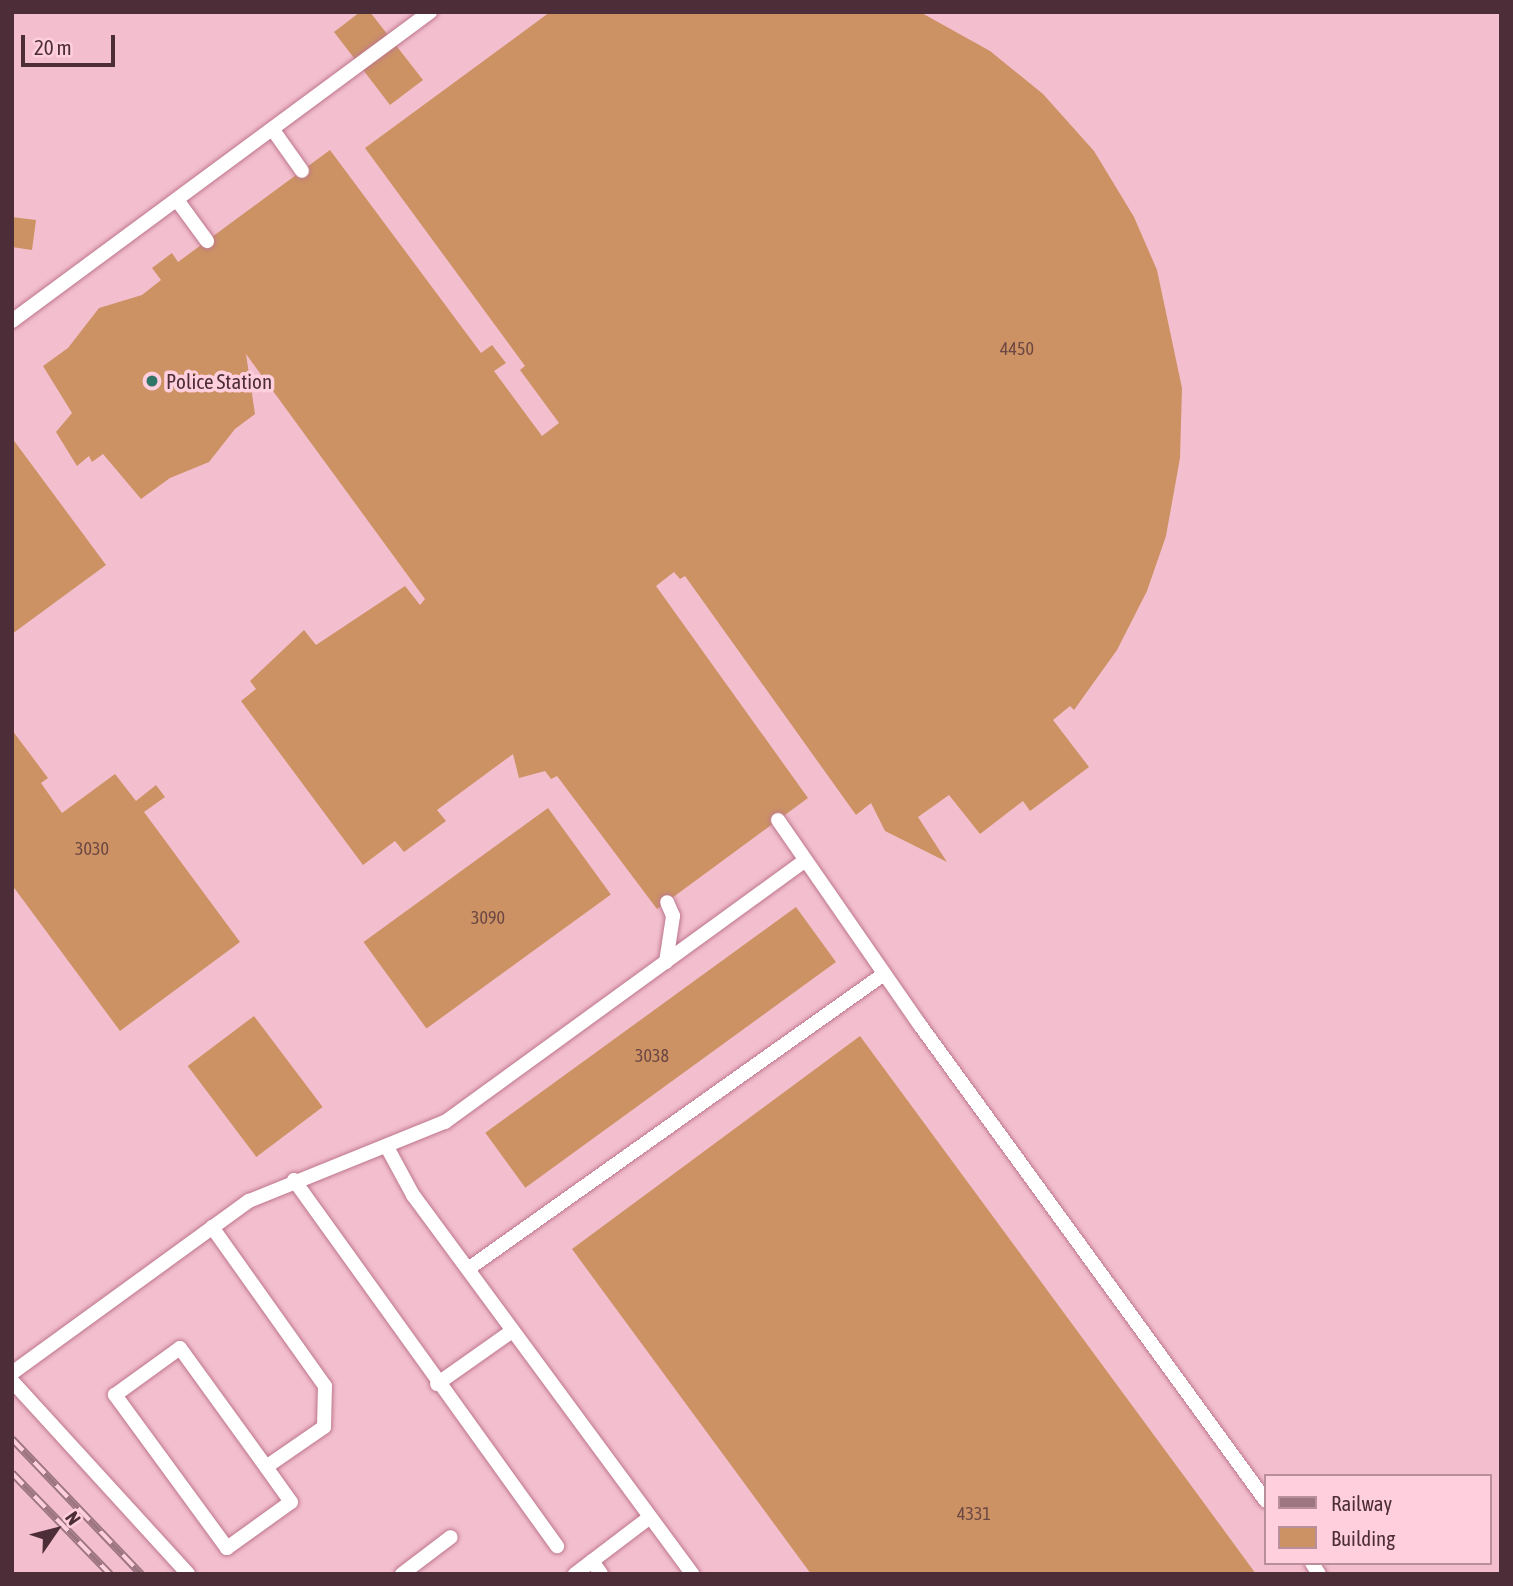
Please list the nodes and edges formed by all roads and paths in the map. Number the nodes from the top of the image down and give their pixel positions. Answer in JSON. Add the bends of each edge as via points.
{"nodes":[{"id":1,"x":430,"y":12,"type":"edge"},
{"id":2,"x":273,"y":130,"type":"junction"},
{"id":3,"x":302,"y":171,"type":"dead end"},
{"id":4,"x":177,"y":200,"type":"junction"},
{"id":5,"x":207,"y":241,"type":"dead end"},
{"id":6,"x":12,"y":321,"type":"edge"},
{"id":7,"x":778,"y":820,"type":"dead end"},
{"id":8,"x":805,"y":860,"type":"junction"},
{"id":9,"x":667,"y":902,"type":"dead end"},
{"id":10,"x":666,"y":962,"type":"junction"},
{"id":11,"x":884,"y":974,"type":"junction"},
{"id":12,"x":387,"y":1147,"type":"junction"},
{"id":13,"x":294,"y":1180,"type":"junction"},
{"id":14,"x":212,"y":1227,"type":"junction"},
{"id":15,"x":468,"y":1269,"type":"junction"},
{"id":16,"x":512,"y":1331,"type":"junction"},
{"id":17,"x":12,"y":1373,"type":"edge"},
{"id":18,"x":12,"y":1381,"type":"edge"},
{"id":19,"x":438,"y":1384,"type":"junction"},
{"id":20,"x":266,"y":1467,"type":"junction"},
{"id":21,"x":1264,"y":1498,"type":"edge"},
{"id":22,"x":650,"y":1517,"type":"junction"},
{"id":23,"x":451,"y":1537,"type":"dead end"},
{"id":24,"x":557,"y":1546,"type":"dead end"},
{"id":25,"x":592,"y":1561,"type":"junction"},
{"id":26,"x":188,"y":1574,"type":"edge"},
{"id":27,"x":402,"y":1574,"type":"edge"},
{"id":28,"x":575,"y":1574,"type":"edge"},
{"id":29,"x":601,"y":1574,"type":"edge"},
{"id":30,"x":692,"y":1574,"type":"edge"}],
"edges":[{"from":1,"to":2,"type":"lane"},
{"from":2,"to":3,"type":"lane"},
{"from":2,"to":4,"type":"lane"},
{"from":4,"to":5,"type":"lane"},
{"from":4,"to":6,"type":"lane"},
{"from":7,"to":8,"type":"lane"},
{"from":8,"to":10,"type":"lane"},
{"from":8,"to":11,"type":"lane"},
{"from":9,"to":10,"type":"lane","via":[[673,916]]},
{"from":10,"to":12,"type":"lane","via":[[453,1116]]},
{"from":11,"to":15,"type":"lane"},
{"from":11,"to":21,"type":"lane"},
{"from":12,"to":13,"type":"lane"},
{"from":12,"to":15,"type":"lane","via":[[413,1195]]},
{"from":13,"to":14,"type":"lane","via":[[248,1201]]},
{"from":13,"to":19,"type":"lane"},
{"from":14,"to":17,"type":"lane"},
{"from":14,"to":20,"type":"lane","via":[[325,1386],[324,1427]]},
{"from":15,"to":16,"type":"lane"},
{"from":16,"to":19,"type":"lane"},
{"from":16,"to":22,"type":"lane"},
{"from":18,"to":26,"type":"lane"},
{"from":19,"to":24,"type":"lane"},
{"from":20,"to":20,"type":"lane","via":[[292,1502],[227,1548],[115,1395],[180,1348]]},
{"from":22,"to":25,"type":"lane"},
{"from":22,"to":30,"type":"lane"},
{"from":23,"to":27,"type":"lane"},
{"from":25,"to":28,"type":"lane"},
{"from":25,"to":29,"type":"lane"}]}
